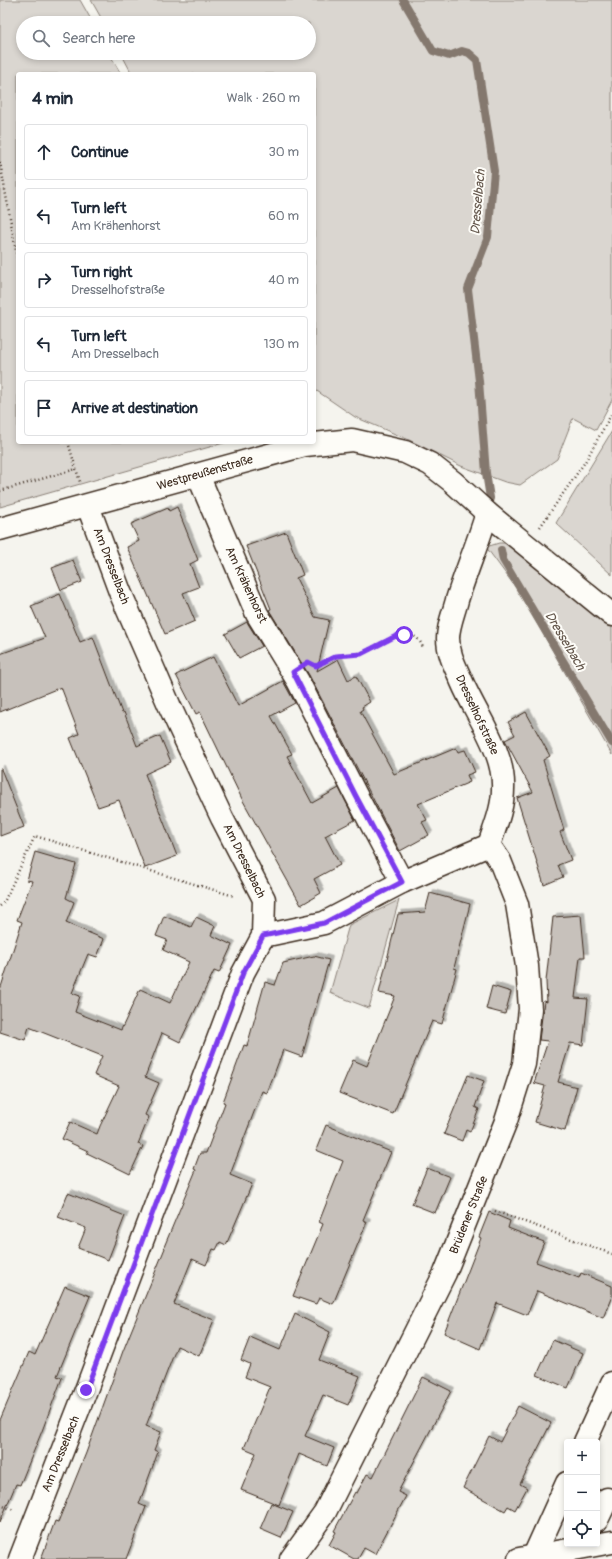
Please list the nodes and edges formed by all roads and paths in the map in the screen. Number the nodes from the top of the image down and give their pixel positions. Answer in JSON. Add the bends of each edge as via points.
{"nodes":[{"id":1,"x":0,"y":162,"type":"edge"},
{"id":2,"x":16,"y":251,"type":"edge"},
{"id":3,"x":612,"y":413,"type":"edge"},
{"id":4,"x":69,"y":444,"type":"edge"},
{"id":5,"x":314,"y":444,"type":"edge"},
{"id":6,"x":316,"y":444,"type":"edge"},
{"id":7,"x":76,"y":469,"type":"junction"},
{"id":8,"x":198,"y":475,"type":"junction"},
{"id":9,"x":0,"y":491,"type":"edge"},
{"id":10,"x":88,"y":506,"type":"junction"},
{"id":11,"x":487,"y":513,"type":"junction"},
{"id":12,"x":0,"y":530,"type":"edge"},
{"id":13,"x":527,"y":546,"type":"junction"},
{"id":14,"x":612,"y":615,"type":"edge"},
{"id":15,"x":423,"y":649,"type":"dead end"},
{"id":16,"x":293,"y":672,"type":"junction"},
{"id":17,"x":489,"y":845,"type":"junction"},
{"id":18,"x":402,"y":882,"type":"junction"},
{"id":19,"x":241,"y":898,"type":"dead end"},
{"id":20,"x":0,"y":906,"type":"edge"},
{"id":21,"x":263,"y":936,"type":"junction"},
{"id":22,"x":474,"y":1204,"type":"junction"},
{"id":23,"x":612,"y":1254,"type":"edge"},
{"id":24,"x":612,"y":1383,"type":"edge"},
{"id":25,"x":587,"y":1439,"type":"edge"},
{"id":26,"x":564,"y":1489,"type":"edge"},
{"id":27,"x":607,"y":1499,"type":"dead end"},
{"id":28,"x":600,"y":1514,"type":"edge"},
{"id":29,"x":612,"y":1542,"type":"edge"},
{"id":30,"x":600,"y":1544,"type":"edge"},
{"id":31,"x":579,"y":1547,"type":"edge"},
{"id":32,"x":527,"y":1558,"type":"edge"},
{"id":33,"x":20,"y":1559,"type":"edge"},
{"id":34,"x":291,"y":1559,"type":"edge"}],
"edges":[{"from":1,"to":2,"type":"path"},
{"from":3,"to":13,"type":"path","via":[[585,462]]},
{"from":4,"to":7,"type":"path"},
{"from":5,"to":8,"type":"street","name":"Westpreußenstraße"},
{"from":6,"to":11,"type":"street","name":"Westpreußenstraße","via":[[352,440],[405,452],[430,464]]},
{"from":7,"to":9,"type":"path"},
{"from":7,"to":10,"type":"path"},
{"from":8,"to":10,"type":"street","name":"Westpreußenstraße"},
{"from":8,"to":16,"type":"street","name":"Am Krähenhorst","via":[[257,614]]},
{"from":10,"to":12,"type":"street","name":"Westpreußenstraße"},
{"from":10,"to":21,"type":"street","name":"Am Dresselbach","via":[[120,592],[170,707],[222,818],[264,899]]},
{"from":11,"to":13,"type":"street","name":"Westpreußenstraße"},
{"from":11,"to":17,"type":"street","name":"Dresselhofstraße","via":[[452,616],[448,638],[452,659],[493,744],[501,768],[501,806]]},
{"from":13,"to":14,"type":"street","name":"Westpreußenstraße"},
{"from":15,"to":16,"type":"path","via":[[417,639],[411,636],[396,636],[361,654],[336,656],[316,666],[308,662]]},
{"from":16,"to":18,"type":"street","name":"Am Krähenhorst"},
{"from":17,"to":18,"type":"street"},
{"from":17,"to":22,"type":"street","name":"Brüdener Straße","via":[[500,861],[517,904],[527,966],[530,1010],[524,1064],[506,1121]]},
{"from":18,"to":21,"type":"street","via":[[324,923]]},
{"from":19,"to":20,"type":"path","via":[[35,836]]},
{"from":21,"to":33,"type":"street","name":"Am Dresselbach","via":[[243,973]]},
{"from":22,"to":23,"type":"path"},
{"from":22,"to":34,"type":"street","name":"Brüdener Straße","via":[[445,1273],[325,1512]]},
{"from":24,"to":25,"type":"street"},
{"from":26,"to":32,"type":"street"},
{"from":27,"to":28,"type":"street"},
{"from":29,"to":30,"type":"street"},
{"from":31,"to":32,"type":"street"}]}
